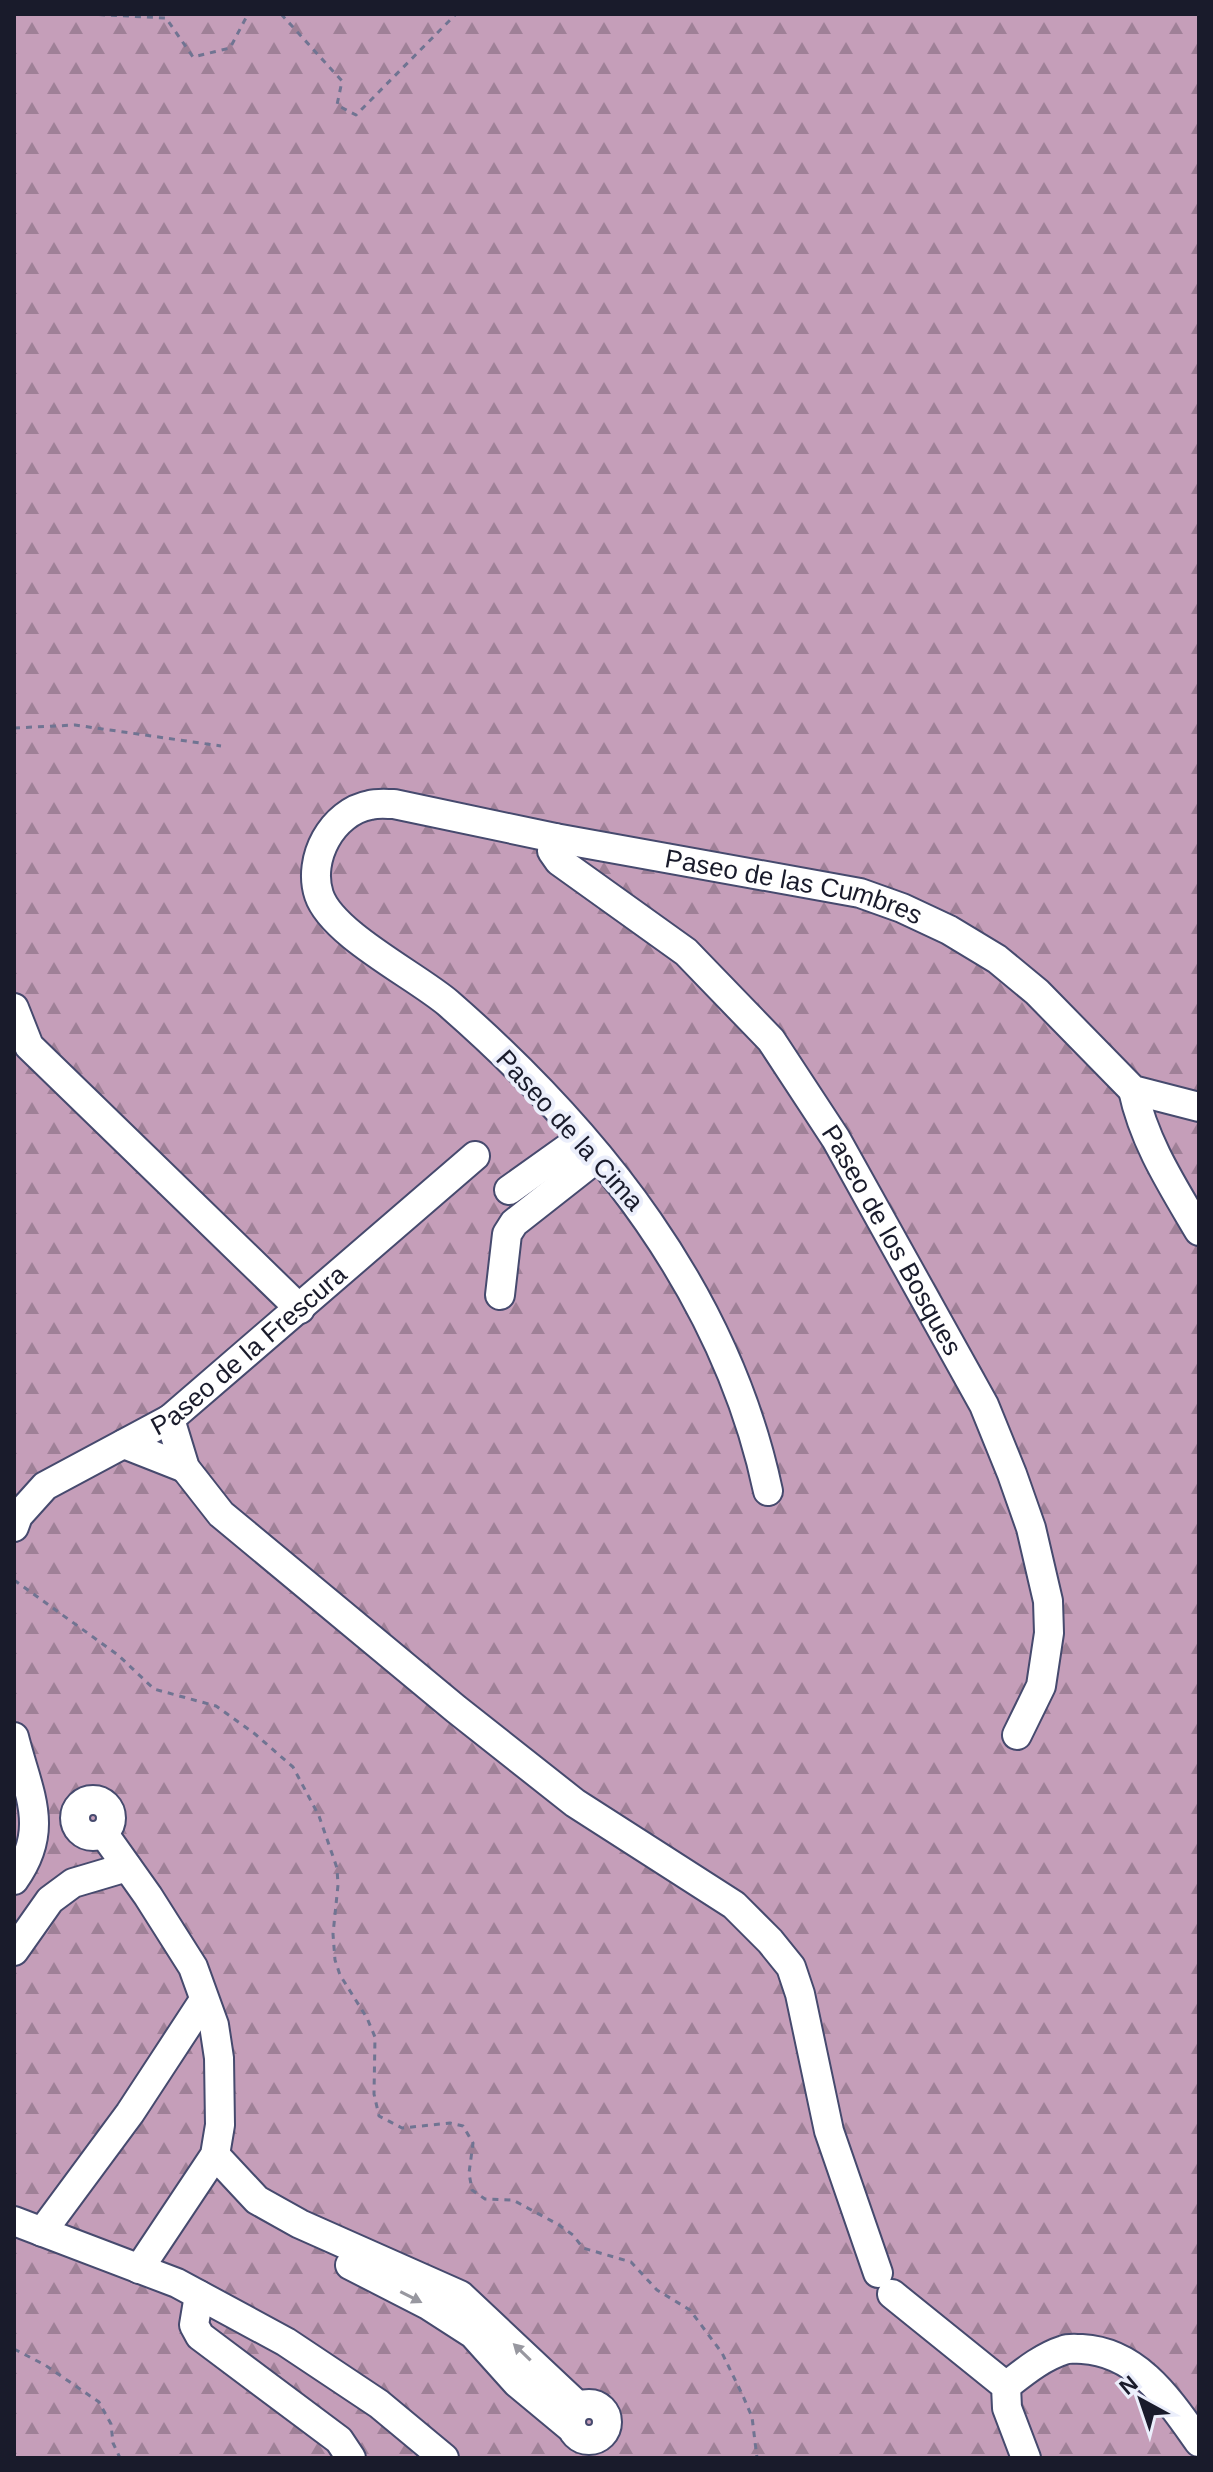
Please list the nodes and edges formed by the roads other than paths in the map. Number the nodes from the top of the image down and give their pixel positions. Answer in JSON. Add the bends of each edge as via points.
{"nodes":[{"id":1,"x":333,"y":828,"type":"joint"},
{"id":2,"x":555,"y":838,"type":"junction"},
{"id":3,"x":14,"y":1008,"type":"edge"},
{"id":4,"x":22,"y":1052,"type":"edge"},
{"id":5,"x":1133,"y":1090,"type":"junction"},
{"id":6,"x":1199,"y":1107,"type":"edge"},
{"id":7,"x":590,"y":1147,"type":"junction"},
{"id":8,"x":475,"y":1156,"type":"dead end"},
{"id":9,"x":509,"y":1190,"type":"dead end"},
{"id":10,"x":1199,"y":1231,"type":"edge"},
{"id":11,"x":500,"y":1295,"type":"dead end"},
{"id":12,"x":300,"y":1309,"type":"junction"},
{"id":13,"x":170,"y":1419,"type":"junction"},
{"id":14,"x":124,"y":1444,"type":"junction"},
{"id":15,"x":185,"y":1468,"type":"junction"},
{"id":16,"x":768,"y":1491,"type":"dead end"},
{"id":17,"x":14,"y":1527,"type":"edge"},
{"id":18,"x":1017,"y":1735,"type":"dead end"},
{"id":19,"x":14,"y":1737,"type":"edge"},
{"id":20,"x":104,"y":1834,"type":"dead end"},
{"id":21,"x":127,"y":1867,"type":"junction"},
{"id":22,"x":14,"y":1880,"type":"edge"},
{"id":23,"x":14,"y":1951,"type":"edge"},
{"id":24,"x":204,"y":2000,"type":"junction"},
{"id":25,"x":215,"y":2155,"type":"junction"},
{"id":26,"x":14,"y":2221,"type":"edge"},
{"id":27,"x":42,"y":2232,"type":"junction"},
{"id":28,"x":139,"y":2269,"type":"junction"},
{"id":29,"x":199,"y":2295,"type":"junction"},
{"id":30,"x":1006,"y":2386,"type":"junction"},
{"id":31,"x":574,"y":2417,"type":"dead end"},
{"id":32,"x":1199,"y":2442,"type":"edge"},
{"id":33,"x":351,"y":2458,"type":"edge"},
{"id":34,"x":444,"y":2458,"type":"edge"},
{"id":35,"x":1026,"y":2458,"type":"edge"}],
"edges":[{"from":1,"to":2,"type":"street","name":"Paseo de las Cumbres","via":[[370,804],[394,804]]},
{"from":1,"to":7,"type":"street","name":"Paseo de la Cima","via":[[317,862],[319,895],[329,913],[433,992],[520,1068]]},
{"from":2,"to":5,"type":"street","name":"Paseo de las Cumbres","via":[[860,893],[902,908],[997,959]]},
{"from":2,"to":18,"type":"street","name":"Paseo de los Bosques","via":[[552,851],[559,861],[686,952],[771,1040],[836,1139],[984,1405],[1031,1528],[1048,1601],[1041,1686]]},
{"from":3,"to":4,"type":"street"},
{"from":4,"to":12,"type":"street"},
{"from":5,"to":6,"type":"street","name":"Paseo de las Cumbres"},
{"from":5,"to":10,"type":"street","via":[[1152,1147]]},
{"from":7,"to":9,"type":"street"},
{"from":7,"to":11,"type":"street","via":[[507,1234]]},
{"from":7,"to":16,"type":"street","name":"Paseo de la Cima","via":[[652,1224],[718,1341],[745,1404]]},
{"from":8,"to":12,"type":"street","name":"Paseo de la Frescura"},
{"from":12,"to":13,"type":"street","name":"Paseo de la Frescura"},
{"from":13,"to":14,"type":"street","name":"Paseo de la Frescura"},
{"from":13,"to":15,"type":"street"},
{"from":14,"to":15,"type":"street"},
{"from":14,"to":17,"type":"street","name":"Paseo de la Frescura","via":[[45,1486]]},
{"from":15,"to":30,"type":"street","via":[[221,1514],[456,1709],[575,1803],[734,1905],[770,1941],[791,1967],[829,2131],[885,2283]]},
{"from":19,"to":22,"type":"street","via":[[36,1822],[33,1846]]},
{"from":20,"to":21,"type":"street"},
{"from":21,"to":23,"type":"street","via":[[73,1883],[50,1900]]},
{"from":21,"to":24,"type":"street","via":[[193,1967]]},
{"from":24,"to":25,"type":"street","via":[[219,2058]]},
{"from":24,"to":27,"type":"street","via":[[130,2113]]},
{"from":25,"to":28,"type":"street"},
{"from":25,"to":31,"type":"street","via":[[257,2200],[300,2224],[332,2256],[428,2305],[474,2321],[517,2383]]},
{"from":26,"to":27,"type":"street"},
{"from":27,"to":28,"type":"street"},
{"from":28,"to":29,"type":"street"},
{"from":29,"to":33,"type":"street","via":[[194,2325],[200,2336],[339,2440]]},
{"from":29,"to":34,"type":"street","via":[[286,2342],[379,2404]]},
{"from":30,"to":32,"type":"street","via":[[1032,2365],[1066,2349],[1096,2350],[1131,2364],[1165,2394]]},
{"from":30,"to":35,"type":"street","via":[[1007,2408]]}]}
